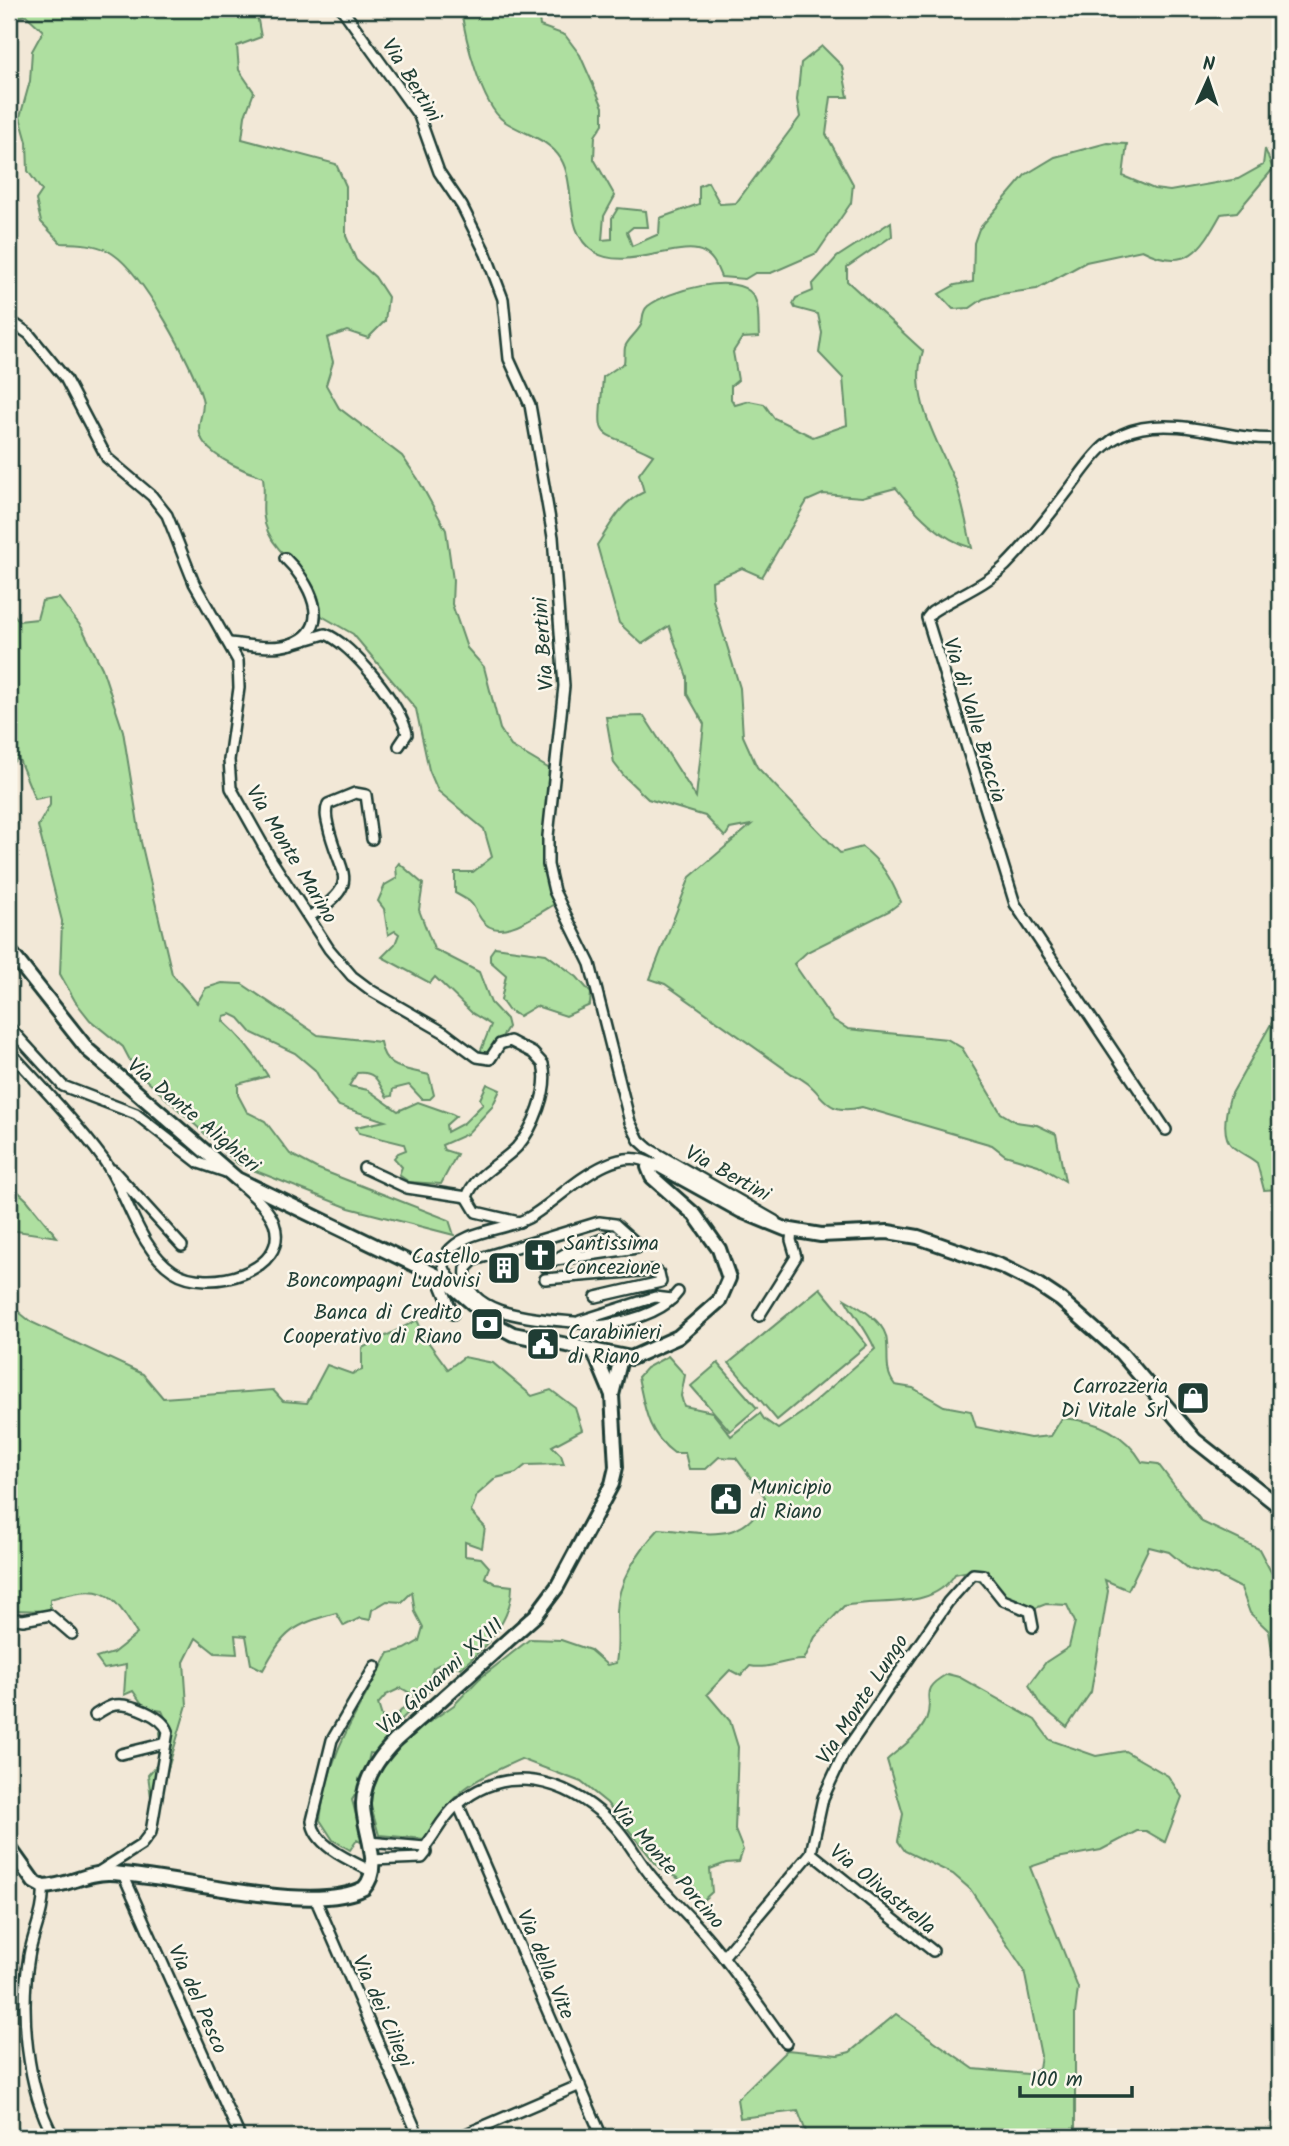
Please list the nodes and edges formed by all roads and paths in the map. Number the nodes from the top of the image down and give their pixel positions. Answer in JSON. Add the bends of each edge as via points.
{"nodes":[{"id":1,"x":342,"y":9,"type":"edge"},
{"id":2,"x":9,"y":320,"type":"edge"},
{"id":3,"x":1280,"y":438,"type":"edge"},
{"id":4,"x":285,"y":558,"type":"dead end"},
{"id":5,"x":230,"y":643,"type":"junction"},
{"id":6,"x":291,"y":644,"type":"junction"},
{"id":7,"x":399,"y":746,"type":"dead end"},
{"id":8,"x":372,"y":839,"type":"dead end"},
{"id":9,"x":309,"y":917,"type":"junction"},
{"id":10,"x":9,"y":950,"type":"edge"},
{"id":11,"x":9,"y":1027,"type":"edge"},
{"id":12,"x":9,"y":1051,"type":"edge"},
{"id":13,"x":1166,"y":1130,"type":"dead end"},
{"id":14,"x":105,"y":1161,"type":"junction"},
{"id":15,"x":654,"y":1165,"type":"junction"},
{"id":16,"x":364,"y":1168,"type":"dead end"},
{"id":17,"x":230,"y":1174,"type":"junction"},
{"id":18,"x":467,"y":1197,"type":"junction"},
{"id":19,"x":519,"y":1222,"type":"junction"},
{"id":20,"x":788,"y":1230,"type":"junction"},
{"id":21,"x":613,"y":1235,"type":"dead end"},
{"id":22,"x":182,"y":1246,"type":"dead end"},
{"id":23,"x":437,"y":1275,"type":"junction"},
{"id":24,"x":545,"y":1279,"type":"dead end"},
{"id":25,"x":456,"y":1286,"type":"junction"},
{"id":26,"x":675,"y":1295,"type":"dead end"},
{"id":27,"x":596,"y":1297,"type":"dead end"},
{"id":28,"x":477,"y":1301,"type":"junction"},
{"id":29,"x":453,"y":1314,"type":"dead end"},
{"id":30,"x":760,"y":1316,"type":"dead end"},
{"id":31,"x":594,"y":1352,"type":"junction"},
{"id":32,"x":621,"y":1358,"type":"junction"},
{"id":33,"x":612,"y":1395,"type":"junction"},
{"id":34,"x":1280,"y":1507,"type":"edge"},
{"id":35,"x":9,"y":1618,"type":"edge"},
{"id":36,"x":1033,"y":1626,"type":"dead end"},
{"id":37,"x":72,"y":1634,"type":"dead end"},
{"id":38,"x":375,"y":1666,"type":"dead end"},
{"id":39,"x":95,"y":1715,"type":"dead end"},
{"id":40,"x":166,"y":1743,"type":"junction"},
{"id":41,"x":121,"y":1754,"type":"dead end"},
{"id":42,"x":458,"y":1804,"type":"junction"},
{"id":43,"x":369,"y":1842,"type":"junction"},
{"id":44,"x":425,"y":1847,"type":"junction"},
{"id":45,"x":811,"y":1853,"type":"junction"},
{"id":46,"x":11,"y":1854,"type":"edge"},
{"id":47,"x":371,"y":1866,"type":"junction"},
{"id":48,"x":96,"y":1874,"type":"junction"},
{"id":49,"x":123,"y":1874,"type":"junction"},
{"id":50,"x":43,"y":1887,"type":"junction"},
{"id":51,"x":315,"y":1898,"type":"junction"},
{"id":52,"x":933,"y":1951,"type":"dead end"},
{"id":53,"x":723,"y":1957,"type":"junction"},
{"id":54,"x":786,"y":2043,"type":"dead end"},
{"id":55,"x":580,"y":2085,"type":"junction"},
{"id":56,"x":54,"y":2137,"type":"edge"},
{"id":57,"x":240,"y":2137,"type":"edge"},
{"id":58,"x":419,"y":2137,"type":"edge"},
{"id":59,"x":459,"y":2137,"type":"edge"},
{"id":60,"x":602,"y":2137,"type":"edge"}],
"edges":[{"from":1,"to":20,"type":"street","name":"Via Bertini","via":[[419,116],[439,172],[462,205],[503,299],[509,359],[530,405],[554,537],[564,686],[548,865],[554,891],[590,964],[630,1122],[649,1149]]},
{"from":2,"to":5,"type":"street","name":"Via Monte Marino","via":[[25,330],[61,372],[104,454],[165,512],[194,583]]},
{"from":3,"to":13,"type":"street","name":"Via di Valle Braccia","via":[[1243,438],[1166,426],[1119,436],[1094,454],[1001,570],[927,618],[1015,904]]},
{"from":4,"to":6,"type":"street","via":[[307,581],[314,605],[309,629]]},
{"from":5,"to":6,"type":"street"},
{"from":5,"to":9,"type":"street","name":"Via Monte Marino","via":[[240,674],[229,761],[231,788]]},
{"from":6,"to":7,"type":"street","via":[[325,634],[347,649],[402,718],[407,734]]},
{"from":8,"to":9,"type":"street","via":[[366,795],[355,793],[327,804],[343,886],[333,900]]},
{"from":9,"to":18,"type":"street","name":"Via Monte Marino","via":[[336,959],[358,981],[479,1058],[491,1059],[500,1044],[512,1042],[535,1054],[543,1064],[543,1089],[523,1138],[476,1182]]},
{"from":10,"to":17,"type":"main road","name":"Via Dante Alighieri","via":[[88,1050]]},
{"from":11,"to":17,"type":"street","via":[[63,1086],[139,1116],[199,1163]]},
{"from":12,"to":14,"type":"street"},
{"from":14,"to":17,"type":"street","via":[[164,1264],[182,1276],[204,1282],[248,1271],[263,1261],[275,1243],[270,1216]]},
{"from":14,"to":22,"type":"street"},
{"from":15,"to":19,"type":"street","via":[[631,1160],[596,1170]]},
{"from":15,"to":20,"type":"main road"},
{"from":15,"to":32,"type":"main road","via":[[648,1167],[652,1177],[695,1215],[717,1245],[729,1281],[721,1299],[684,1333],[647,1353]]},
{"from":16,"to":18,"type":"street","via":[[407,1188]]},
{"from":17,"to":23,"type":"main road","name":"Via Dante Alighieri"},
{"from":18,"to":19,"type":"street","via":[[476,1212]]},
{"from":19,"to":25,"type":"street","via":[[470,1238],[450,1250],[443,1266]]},
{"from":20,"to":30,"type":"street","via":[[797,1254]]},
{"from":20,"to":34,"type":"main road","via":[[827,1236],[911,1235],[1001,1266],[1037,1284],[1121,1353],[1195,1440]]},
{"from":21,"to":28,"type":"street","via":[[546,1264],[636,1245],[615,1223],[604,1222],[474,1260],[467,1266],[466,1276]]},
{"from":23,"to":25,"type":"main road","name":"Via Dante Alighieri"},
{"from":23,"to":29,"type":"street"},
{"from":24,"to":27,"type":"street","via":[[657,1270],[661,1282]]},
{"from":25,"to":28,"type":"main road","name":"Via Dante Alighieri"},
{"from":26,"to":28,"type":"street","via":[[649,1312],[607,1325],[524,1316]]},
{"from":28,"to":31,"type":"main road","name":"Via Dante Alighieri","via":[[508,1332]]},
{"from":31,"to":32,"type":"main road","name":"Via Dante Alighieri"},
{"from":31,"to":33,"type":"main road","name":"Via Giovanni XXIII"},
{"from":32,"to":33,"type":"main road","name":"Via Giovanni XXIII"},
{"from":33,"to":43,"type":"main road","name":"Via Giovanni XXIII","via":[[613,1480],[557,1587],[531,1620],[385,1751],[364,1792]]},
{"from":35,"to":37,"type":"street","via":[[50,1615]]},
{"from":36,"to":45,"type":"street","name":"Via Monte Lungo","via":[[1030,1611],[1005,1601],[982,1574],[973,1574],[948,1602],[840,1760],[824,1798]]},
{"from":38,"to":47,"type":"street","via":[[332,1740],[312,1821],[313,1830],[325,1843]]},
{"from":39,"to":40,"type":"street","via":[[118,1705],[144,1713],[167,1727]]},
{"from":40,"to":41,"type":"street"},
{"from":40,"to":48,"type":"street","via":[[147,1839]]},
{"from":42,"to":44,"type":"street","name":"Via Monte Porcino"},
{"from":42,"to":53,"type":"street","name":"Via Monte Porcino","via":[[483,1788],[520,1777],[584,1802],[614,1825],[650,1875]]},
{"from":42,"to":55,"type":"street","name":"Via della Vite"},
{"from":43,"to":44,"type":"street"},
{"from":43,"to":47,"type":"main road","name":"Via Giovanni XXIII"},
{"from":44,"to":47,"type":"street","via":[[426,1853],[418,1859]]},
{"from":45,"to":52,"type":"street","name":"Via Olivastrella"},
{"from":45,"to":53,"type":"street","name":"Via Monte Lungo"},
{"from":46,"to":50,"type":"main road"},
{"from":47,"to":51,"type":"main road","via":[[368,1883],[361,1890]]},
{"from":48,"to":49,"type":"main road"},
{"from":48,"to":50,"type":"main road"},
{"from":49,"to":51,"type":"main road"},
{"from":49,"to":57,"type":"street","name":"Via del Pesco"},
{"from":50,"to":56,"type":"street","via":[[27,1966],[26,2029],[41,2104]]},
{"from":51,"to":58,"type":"street","name":"Via dei Ciliegi"},
{"from":53,"to":54,"type":"street","name":"Via Monte Porcino"},
{"from":55,"to":59,"type":"street"},
{"from":55,"to":60,"type":"street","name":"Via della Vite"}]}
